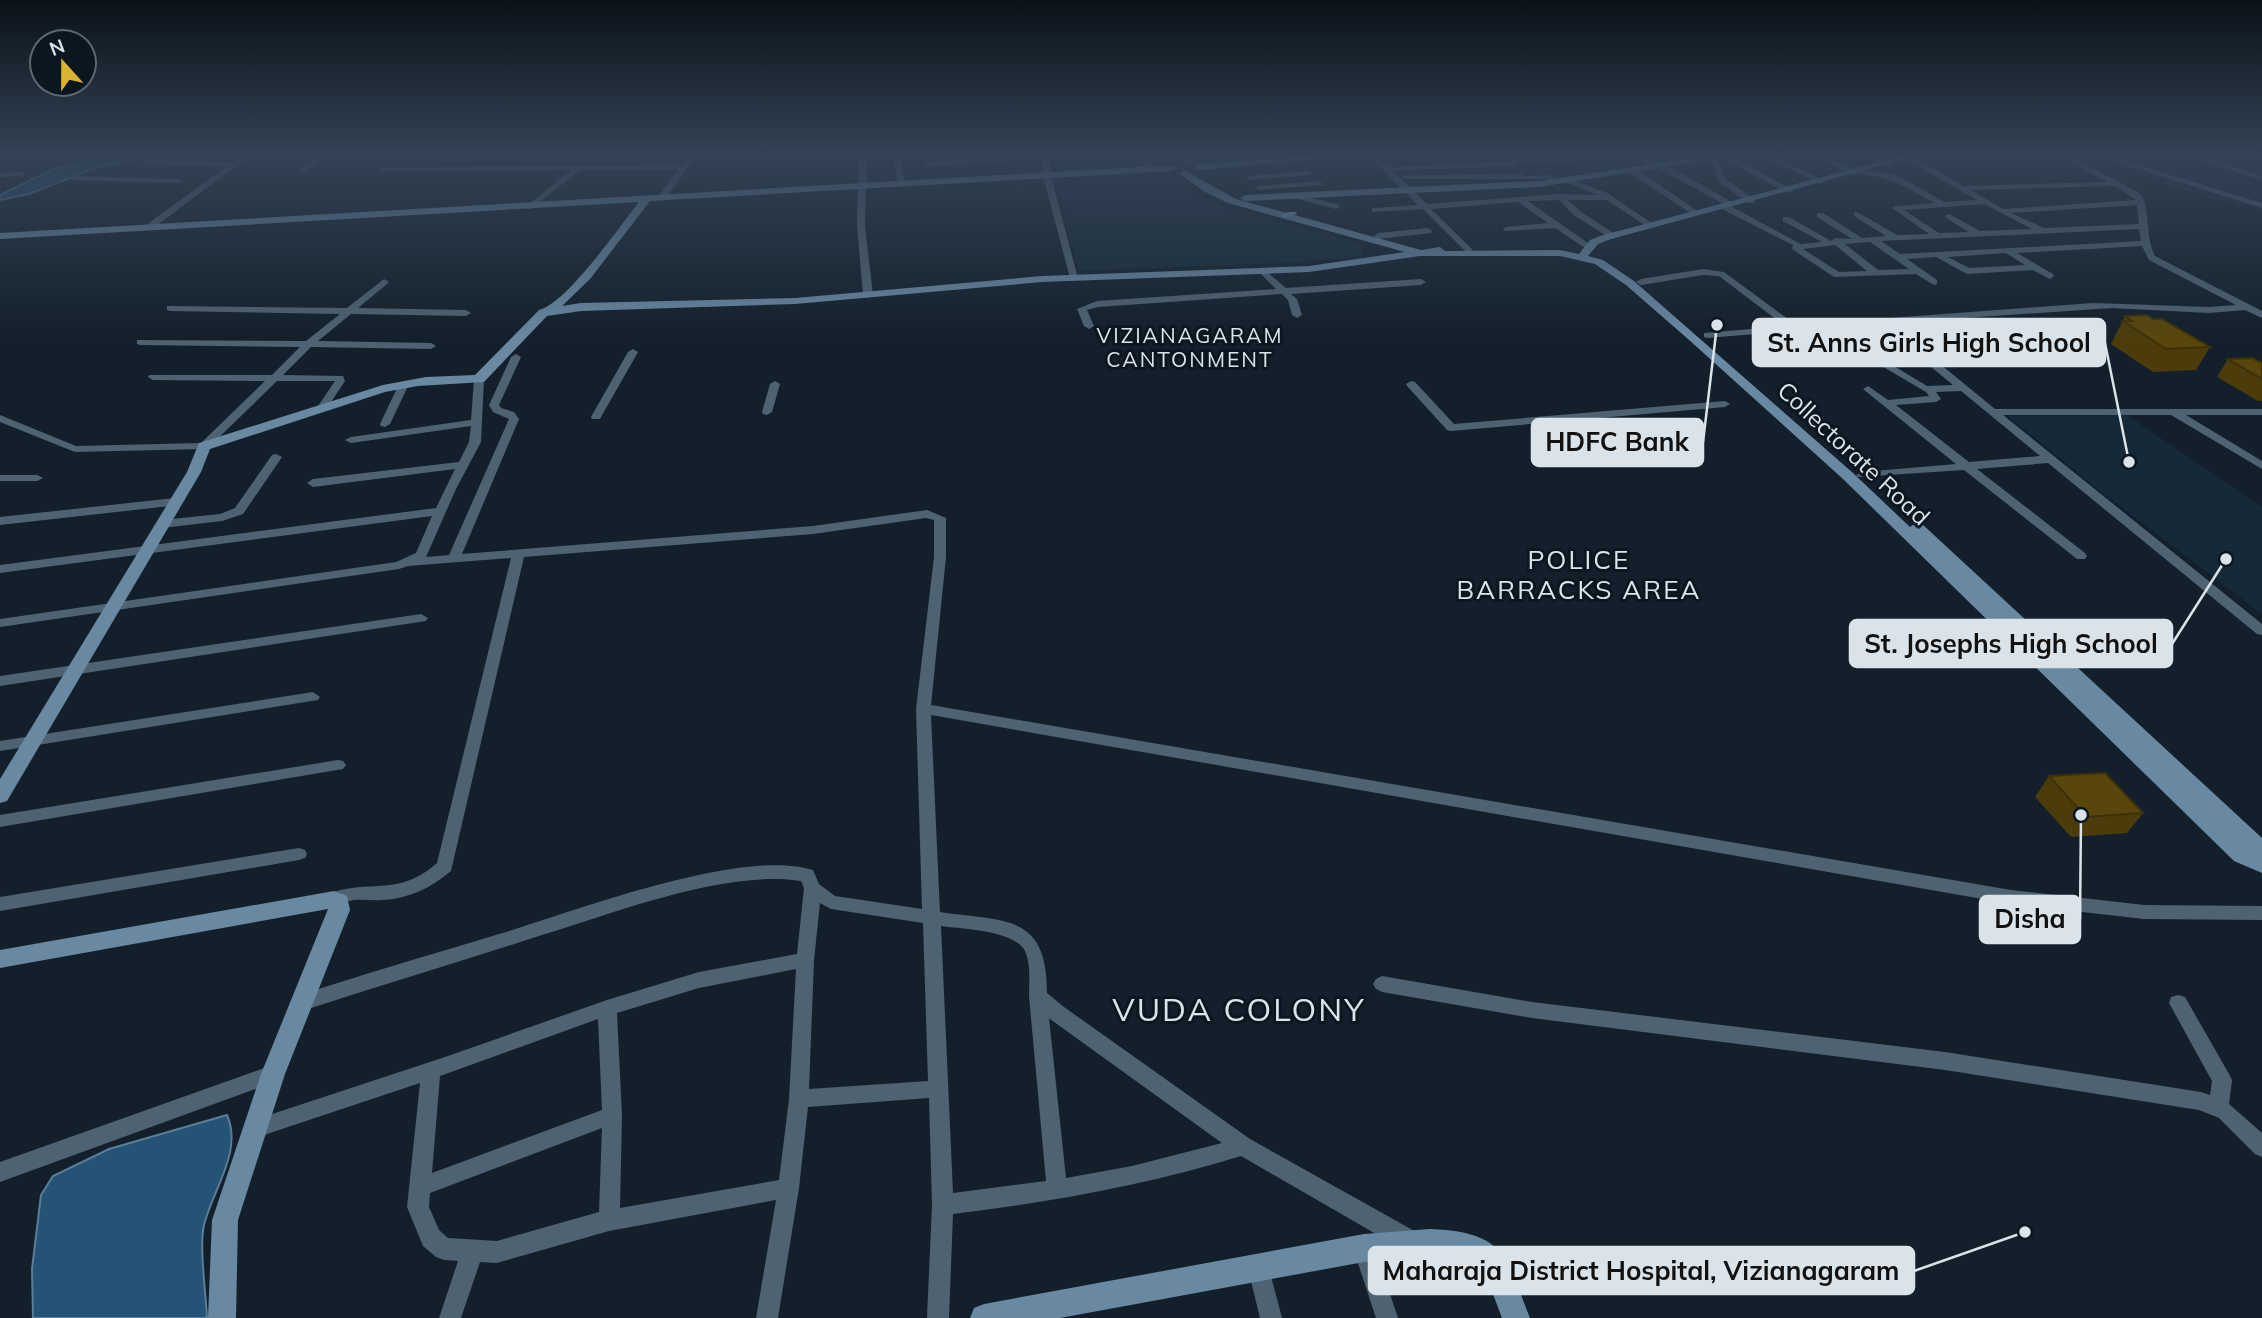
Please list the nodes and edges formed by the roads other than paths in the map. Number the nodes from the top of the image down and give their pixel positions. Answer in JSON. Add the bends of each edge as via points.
{"nodes":[{"id":1,"x":1820,"y":215,"type":"dead end"},
{"id":2,"x":166,"y":216,"type":"edge"},
{"id":3,"x":376,"y":216,"type":"edge"},
{"id":4,"x":634,"y":216,"type":"edge"},
{"id":5,"x":861,"y":216,"type":"edge"},
{"id":6,"x":1057,"y":216,"type":"edge"},
{"id":7,"x":1291,"y":216,"type":"edge"},
{"id":8,"x":1291,"y":216,"type":"edge"},
{"id":9,"x":1432,"y":216,"type":"edge"},
{"id":10,"x":1542,"y":216,"type":"edge"},
{"id":11,"x":1580,"y":216,"type":"edge"},
{"id":12,"x":1636,"y":216,"type":"edge"},
{"id":13,"x":1692,"y":216,"type":"edge"},
{"id":14,"x":1745,"y":216,"type":"edge"},
{"id":15,"x":1859,"y":216,"type":"edge"},
{"id":16,"x":1907,"y":216,"type":"edge"},
{"id":17,"x":1949,"y":216,"type":"dead end"},
{"id":18,"x":2010,"y":216,"type":"edge"},
{"id":19,"x":2141,"y":216,"type":"edge"},
{"id":20,"x":1786,"y":219,"type":"dead end"},
{"id":21,"x":1555,"y":225,"type":"junction"},
{"id":22,"x":1652,"y":226,"type":"junction"},
{"id":23,"x":2141,"y":226,"type":"junction"},
{"id":24,"x":149,"y":228,"type":"junction"},
{"id":25,"x":1507,"y":229,"type":"dead end"},
{"id":26,"x":1427,"y":231,"type":"dead end"},
{"id":27,"x":2045,"y":232,"type":"junction"},
{"id":28,"x":1978,"y":234,"type":"junction"},
{"id":29,"x":0,"y":236,"type":"edge"},
{"id":30,"x":1378,"y":236,"type":"junction"},
{"id":31,"x":1612,"y":236,"type":"junction"},
{"id":32,"x":1938,"y":236,"type":"junction"},
{"id":33,"x":1895,"y":238,"type":"junction"},
{"id":34,"x":1872,"y":239,"type":"junction"},
{"id":35,"x":1860,"y":240,"type":"junction"},
{"id":36,"x":1832,"y":242,"type":"junction"},
{"id":37,"x":2144,"y":243,"type":"junction"},
{"id":38,"x":1797,"y":244,"type":"junction"},
{"id":39,"x":1440,"y":250,"type":"junction"},
{"id":40,"x":1469,"y":250,"type":"junction"},
{"id":41,"x":1585,"y":251,"type":"junction"},
{"id":42,"x":2007,"y":251,"type":"junction"},
{"id":43,"x":1425,"y":254,"type":"junction"},
{"id":44,"x":1938,"y":255,"type":"junction"},
{"id":45,"x":1898,"y":257,"type":"junction"},
{"id":46,"x":2036,"y":267,"type":"junction"},
{"id":47,"x":1262,"y":271,"type":"junction"},
{"id":48,"x":1917,"y":271,"type":"junction"},
{"id":49,"x":1877,"y":274,"type":"junction"},
{"id":50,"x":2050,"y":276,"type":"dead end"},
{"id":51,"x":1074,"y":278,"type":"junction"},
{"id":52,"x":384,"y":282,"type":"dead end"},
{"id":53,"x":1421,"y":282,"type":"dead end"},
{"id":54,"x":1641,"y":282,"type":"junction"},
{"id":55,"x":1934,"y":282,"type":"dead end"},
{"id":56,"x":1283,"y":290,"type":"junction"},
{"id":57,"x":868,"y":295,"type":"junction"},
{"id":58,"x":2262,"y":301,"type":"edge"},
{"id":59,"x":2243,"y":305,"type":"junction"},
{"id":60,"x":170,"y":308,"type":"dead end"},
{"id":61,"x":552,"y":310,"type":"junction"},
{"id":62,"x":349,"y":311,"type":"junction"},
{"id":63,"x":466,"y":313,"type":"dead end"},
{"id":64,"x":1297,"y":315,"type":"dead end"},
{"id":65,"x":2262,"y":315,"type":"edge"},
{"id":66,"x":1882,"y":322,"type":"junction"},
{"id":67,"x":1089,"y":326,"type":"dead end"},
{"id":68,"x":1795,"y":328,"type":"junction"},
{"id":69,"x":1707,"y":335,"type":"junction"},
{"id":70,"x":140,"y":342,"type":"dead end"},
{"id":71,"x":310,"y":343,"type":"junction"},
{"id":72,"x":431,"y":346,"type":"dead end"},
{"id":73,"x":633,"y":352,"type":"dead end"},
{"id":74,"x":516,"y":357,"type":"dead end"},
{"id":75,"x":1884,"y":363,"type":"dead end"},
{"id":76,"x":275,"y":376,"type":"junction"},
{"id":77,"x":153,"y":377,"type":"dead end"},
{"id":78,"x":479,"y":379,"type":"junction"},
{"id":79,"x":404,"y":384,"type":"junction"},
{"id":80,"x":775,"y":384,"type":"dead end"},
{"id":81,"x":1411,"y":384,"type":"dead end"},
{"id":82,"x":1963,"y":388,"type":"junction"},
{"id":83,"x":1868,"y":389,"type":"dead end"},
{"id":84,"x":1930,"y":390,"type":"junction"},
{"id":85,"x":1885,"y":403,"type":"junction"},
{"id":86,"x":1725,"y":404,"type":"dead end"},
{"id":87,"x":321,"y":409,"type":"junction"},
{"id":88,"x":767,"y":412,"type":"dead end"},
{"id":89,"x":1991,"y":412,"type":"junction"},
{"id":90,"x":2173,"y":412,"type":"junction"},
{"id":91,"x":2262,"y":412,"type":"edge"},
{"id":92,"x":596,"y":417,"type":"dead end"},
{"id":93,"x":0,"y":418,"type":"edge"},
{"id":94,"x":477,"y":422,"type":"junction"},
{"id":95,"x":385,"y":424,"type":"dead end"},
{"id":96,"x":351,"y":440,"type":"dead end"},
{"id":97,"x":204,"y":446,"type":"junction"},
{"id":98,"x":276,"y":457,"type":"dead end"},
{"id":99,"x":2050,"y":459,"type":"junction"},
{"id":100,"x":463,"y":465,"type":"junction"},
{"id":101,"x":1963,"y":466,"type":"junction"},
{"id":102,"x":2262,"y":466,"type":"edge"},
{"id":103,"x":1862,"y":475,"type":"junction"},
{"id":104,"x":0,"y":478,"type":"edge"},
{"id":105,"x":37,"y":478,"type":"dead end"},
{"id":106,"x":313,"y":484,"type":"dead end"},
{"id":107,"x":175,"y":502,"type":"junction"},
{"id":108,"x":441,"y":511,"type":"junction"},
{"id":109,"x":0,"y":521,"type":"edge"},
{"id":110,"x":162,"y":524,"type":"junction"},
{"id":111,"x":147,"y":550,"type":"junction"},
{"id":112,"x":518,"y":554,"type":"junction"},
{"id":113,"x":2081,"y":556,"type":"dead end"},
{"id":114,"x":454,"y":559,"type":"junction"},
{"id":115,"x":409,"y":562,"type":"junction"},
{"id":116,"x":0,"y":569,"type":"edge"},
{"id":117,"x":114,"y":606,"type":"junction"},
{"id":118,"x":421,"y":618,"type":"dead end"},
{"id":119,"x":0,"y":622,"type":"edge"},
{"id":120,"x":2262,"y":631,"type":"edge"},
{"id":121,"x":75,"y":670,"type":"junction"},
{"id":122,"x":0,"y":681,"type":"edge"},
{"id":123,"x":313,"y":697,"type":"dead end"},
{"id":124,"x":923,"y":709,"type":"junction"},
{"id":125,"x":34,"y":740,"type":"junction"},
{"id":126,"x":0,"y":746,"type":"edge"},
{"id":127,"x":338,"y":765,"type":"dead end"},
{"id":128,"x":0,"y":796,"type":"edge"},
{"id":129,"x":0,"y":821,"type":"edge"},
{"id":130,"x":2262,"y":850,"type":"edge"},
{"id":131,"x":299,"y":853,"type":"dead end"},
{"id":132,"x":2262,"y":865,"type":"edge"},
{"id":133,"x":813,"y":888,"type":"junction"},
{"id":134,"x":334,"y":899,"type":"junction"},
{"id":135,"x":0,"y":904,"type":"edge"},
{"id":136,"x":2262,"y":913,"type":"edge"},
{"id":137,"x":934,"y":917,"type":"junction"},
{"id":138,"x":0,"y":959,"type":"edge"},
{"id":139,"x":805,"y":960,"type":"junction"},
{"id":140,"x":1382,"y":984,"type":"dead end"},
{"id":141,"x":1038,"y":996,"type":"junction"},
{"id":142,"x":302,"y":1003,"type":"junction"},
{"id":143,"x":2178,"y":1003,"type":"dead end"},
{"id":144,"x":607,"y":1008,"type":"junction"},
{"id":145,"x":431,"y":1071,"type":"junction"},
{"id":146,"x":273,"y":1074,"type":"junction"},
{"id":147,"x":937,"y":1089,"type":"junction"},
{"id":148,"x":799,"y":1099,"type":"junction"},
{"id":149,"x":2218,"y":1108,"type":"junction"},
{"id":150,"x":612,"y":1115,"type":"junction"},
{"id":151,"x":255,"y":1129,"type":"junction"},
{"id":152,"x":1243,"y":1146,"type":"junction"},
{"id":153,"x":2262,"y":1147,"type":"edge"},
{"id":154,"x":0,"y":1172,"type":"edge"},
{"id":155,"x":420,"y":1187,"type":"junction"},
{"id":156,"x":789,"y":1188,"type":"junction"},
{"id":157,"x":1058,"y":1191,"type":"junction"},
{"id":158,"x":943,"y":1205,"type":"junction"},
{"id":159,"x":609,"y":1220,"type":"junction"},
{"id":160,"x":1413,"y":1243,"type":"junction"},
{"id":161,"x":1364,"y":1248,"type":"junction"},
{"id":162,"x":472,"y":1252,"type":"junction"},
{"id":163,"x":1259,"y":1269,"type":"junction"},
{"id":164,"x":222,"y":1318,"type":"edge"},
{"id":165,"x":450,"y":1318,"type":"edge"},
{"id":166,"x":767,"y":1318,"type":"edge"},
{"id":167,"x":938,"y":1318,"type":"edge"},
{"id":168,"x":984,"y":1318,"type":"edge"},
{"id":169,"x":1271,"y":1318,"type":"edge"},
{"id":170,"x":1387,"y":1318,"type":"edge"},
{"id":171,"x":1516,"y":1318,"type":"edge"}],
"edges":[{"from":1,"to":35,"type":"street"},
{"from":2,"to":24,"type":"street"},
{"from":3,"to":24,"type":"street"},
{"from":4,"to":61,"type":"street","via":[[586,277]]},
{"from":5,"to":57,"type":"street"},
{"from":6,"to":51,"type":"street"},
{"from":7,"to":30,"type":"street","name":"Collectorate Road"},
{"from":8,"to":43,"type":"street","name":"Collectorate Road"},
{"from":9,"to":40,"type":"street"},
{"from":10,"to":21,"type":"street"},
{"from":11,"to":31,"type":"street"},
{"from":12,"to":22,"type":"street"},
{"from":13,"to":22,"type":"street"},
{"from":14,"to":38,"type":"street"},
{"from":15,"to":33,"type":"street"},
{"from":16,"to":32,"type":"street"},
{"from":17,"to":28,"type":"street"},
{"from":18,"to":27,"type":"street"},
{"from":19,"to":23,"type":"street"},
{"from":20,"to":36,"type":"street"},
{"from":21,"to":25,"type":"street"},
{"from":21,"to":41,"type":"street"},
{"from":22,"to":31,"type":"street"},
{"from":23,"to":27,"type":"street"},
{"from":23,"to":37,"type":"street"},
{"from":24,"to":29,"type":"street"},
{"from":26,"to":30,"type":"street"},
{"from":27,"to":28,"type":"street"},
{"from":28,"to":32,"type":"street"},
{"from":28,"to":42,"type":"street"},
{"from":30,"to":39,"type":"street","name":"Collectorate Road"},
{"from":31,"to":41,"type":"street"},
{"from":32,"to":33,"type":"street"},
{"from":33,"to":34,"type":"street"},
{"from":34,"to":35,"type":"street"},
{"from":34,"to":45,"type":"street"},
{"from":35,"to":36,"type":"street"},
{"from":36,"to":38,"type":"street"},
{"from":36,"to":49,"type":"street"},
{"from":37,"to":42,"type":"street"},
{"from":37,"to":59,"type":"street","via":[[2160,264]]},
{"from":38,"to":49,"type":"street","via":[[1796,249],[1833,274]]},
{"from":39,"to":40,"type":"street","name":"Collectorate Road"},
{"from":39,"to":43,"type":"street"},
{"from":40,"to":41,"type":"street","name":"Collectorate Road","via":[[1548,247]]},
{"from":41,"to":43,"type":"street","name":"Collectorate Road"},
{"from":41,"to":54,"type":"street","name":"Collectorate Road","via":[[1608,258]]},
{"from":41,"to":132,"type":"street","name":"Collectorate Road","via":[[1630,283],[1797,429],[2241,855]]},
{"from":42,"to":44,"type":"street"},
{"from":42,"to":46,"type":"street"},
{"from":43,"to":47,"type":"street"},
{"from":44,"to":45,"type":"street"},
{"from":44,"to":46,"type":"street","via":[[1966,271]]},
{"from":45,"to":48,"type":"street"},
{"from":46,"to":50,"type":"street"},
{"from":47,"to":51,"type":"street"},
{"from":47,"to":56,"type":"street"},
{"from":48,"to":49,"type":"street"},
{"from":48,"to":55,"type":"street"},
{"from":51,"to":57,"type":"street"},
{"from":52,"to":62,"type":"street"},
{"from":53,"to":56,"type":"street"},
{"from":54,"to":68,"type":"street","via":[[1703,272],[1721,274]]},
{"from":54,"to":69,"type":"street","name":"Collectorate Road"},
{"from":56,"to":64,"type":"street","via":[[1296,305]]},
{"from":56,"to":67,"type":"street","via":[[1088,305],[1082,311]]},
{"from":57,"to":61,"type":"street","via":[[795,302]]},
{"from":58,"to":59,"type":"street"},
{"from":59,"to":65,"type":"street"},
{"from":59,"to":66,"type":"street","via":[[2228,310],[2101,306]]},
{"from":60,"to":62,"type":"street"},
{"from":61,"to":78,"type":"street","via":[[543,313]]},
{"from":62,"to":63,"type":"street"},
{"from":62,"to":71,"type":"street"},
{"from":66,"to":68,"type":"street"},
{"from":66,"to":82,"type":"street"},
{"from":68,"to":69,"type":"street"},
{"from":69,"to":103,"type":"street","name":"Collectorate Road"},
{"from":70,"to":71,"type":"street"},
{"from":71,"to":72,"type":"street"},
{"from":71,"to":76,"type":"street"},
{"from":73,"to":92,"type":"street"},
{"from":74,"to":114,"type":"street","via":[[494,405],[514,419]]},
{"from":75,"to":84,"type":"street"},
{"from":76,"to":77,"type":"street"},
{"from":76,"to":87,"type":"street","via":[[341,379]]},
{"from":76,"to":97,"type":"street"},
{"from":78,"to":79,"type":"street"},
{"from":78,"to":94,"type":"street"},
{"from":79,"to":87,"type":"street"},
{"from":79,"to":95,"type":"street"},
{"from":80,"to":88,"type":"street"},
{"from":81,"to":86,"type":"street","via":[[1451,428]]},
{"from":82,"to":84,"type":"street"},
{"from":82,"to":89,"type":"street"},
{"from":83,"to":85,"type":"street"},
{"from":84,"to":85,"type":"street","via":[[1936,399]]},
{"from":85,"to":101,"type":"street"},
{"from":87,"to":97,"type":"street"},
{"from":89,"to":90,"type":"street"},
{"from":89,"to":99,"type":"street"},
{"from":90,"to":91,"type":"street"},
{"from":90,"to":102,"type":"street"},
{"from":93,"to":97,"type":"street","via":[[75,449]]},
{"from":94,"to":96,"type":"street"},
{"from":94,"to":100,"type":"street","via":[[475,442]]},
{"from":97,"to":107,"type":"street"},
{"from":98,"to":110,"type":"street","via":[[239,511]]},
{"from":99,"to":101,"type":"street"},
{"from":99,"to":120,"type":"street"},
{"from":100,"to":106,"type":"street"},
{"from":100,"to":108,"type":"street"},
{"from":101,"to":103,"type":"street"},
{"from":101,"to":113,"type":"street"},
{"from":103,"to":130,"type":"street","name":"Collectorate Road"},
{"from":104,"to":105,"type":"street"},
{"from":107,"to":109,"type":"street"},
{"from":107,"to":110,"type":"street"},
{"from":108,"to":111,"type":"street"},
{"from":108,"to":115,"type":"street","via":[[421,555]]},
{"from":110,"to":111,"type":"street"},
{"from":111,"to":116,"type":"street"},
{"from":111,"to":117,"type":"street"},
{"from":112,"to":114,"type":"street"},
{"from":112,"to":124,"type":"street","via":[[934,516],[942,523],[941,546]]},
{"from":112,"to":134,"type":"street","via":[[445,866],[421,884],[389,894],[362,891]]},
{"from":114,"to":115,"type":"street"},
{"from":115,"to":117,"type":"street"},
{"from":117,"to":119,"type":"street"},
{"from":117,"to":121,"type":"street"},
{"from":118,"to":121,"type":"street"},
{"from":121,"to":122,"type":"street"},
{"from":121,"to":125,"type":"street"},
{"from":123,"to":125,"type":"street"},
{"from":124,"to":136,"type":"street","via":[[2011,897],[2144,912]]},
{"from":124,"to":137,"type":"street"},
{"from":125,"to":126,"type":"street"},
{"from":125,"to":128,"type":"street"},
{"from":127,"to":129,"type":"street"},
{"from":131,"to":135,"type":"street"},
{"from":133,"to":137,"type":"street","via":[[831,902]]},
{"from":133,"to":139,"type":"street"},
{"from":133,"to":142,"type":"street","via":[[807,875],[791,869],[730,877],[648,896]]},
{"from":134,"to":138,"type":"street"},
{"from":134,"to":142,"type":"street","via":[[339,910]]},
{"from":137,"to":141,"type":"street","via":[[1022,935],[1036,951]]},
{"from":137,"to":147,"type":"street"},
{"from":139,"to":144,"type":"street","via":[[699,981]]},
{"from":139,"to":148,"type":"street"},
{"from":140,"to":149,"type":"street","via":[[1532,1010],[1945,1062],[2201,1101]]},
{"from":141,"to":152,"type":"street"},
{"from":141,"to":157,"type":"street"},
{"from":142,"to":146,"type":"street"},
{"from":143,"to":149,"type":"street","via":[[2221,1080]]},
{"from":144,"to":145,"type":"street"},
{"from":144,"to":150,"type":"street"},
{"from":145,"to":151,"type":"street"},
{"from":145,"to":155,"type":"street"},
{"from":146,"to":151,"type":"street"},
{"from":146,"to":154,"type":"street"},
{"from":147,"to":148,"type":"street"},
{"from":147,"to":158,"type":"street"},
{"from":148,"to":156,"type":"street"},
{"from":149,"to":153,"type":"street"},
{"from":150,"to":155,"type":"street"},
{"from":150,"to":159,"type":"street"},
{"from":151,"to":164,"type":"street","via":[[225,1220]]},
{"from":152,"to":157,"type":"street","via":[[1194,1162]]},
{"from":152,"to":160,"type":"street"},
{"from":155,"to":162,"type":"street","via":[[418,1208],[431,1238],[444,1249]]},
{"from":156,"to":159,"type":"street"},
{"from":156,"to":166,"type":"street"},
{"from":157,"to":158,"type":"street"},
{"from":158,"to":167,"type":"street"},
{"from":159,"to":162,"type":"street","via":[[528,1245]]},
{"from":160,"to":161,"type":"street"},
{"from":160,"to":171,"type":"street","via":[[1466,1244],[1488,1256]]},
{"from":161,"to":163,"type":"street"},
{"from":161,"to":170,"type":"street"},
{"from":162,"to":165,"type":"street"},
{"from":163,"to":168,"type":"street"},
{"from":163,"to":169,"type":"street"}]}
